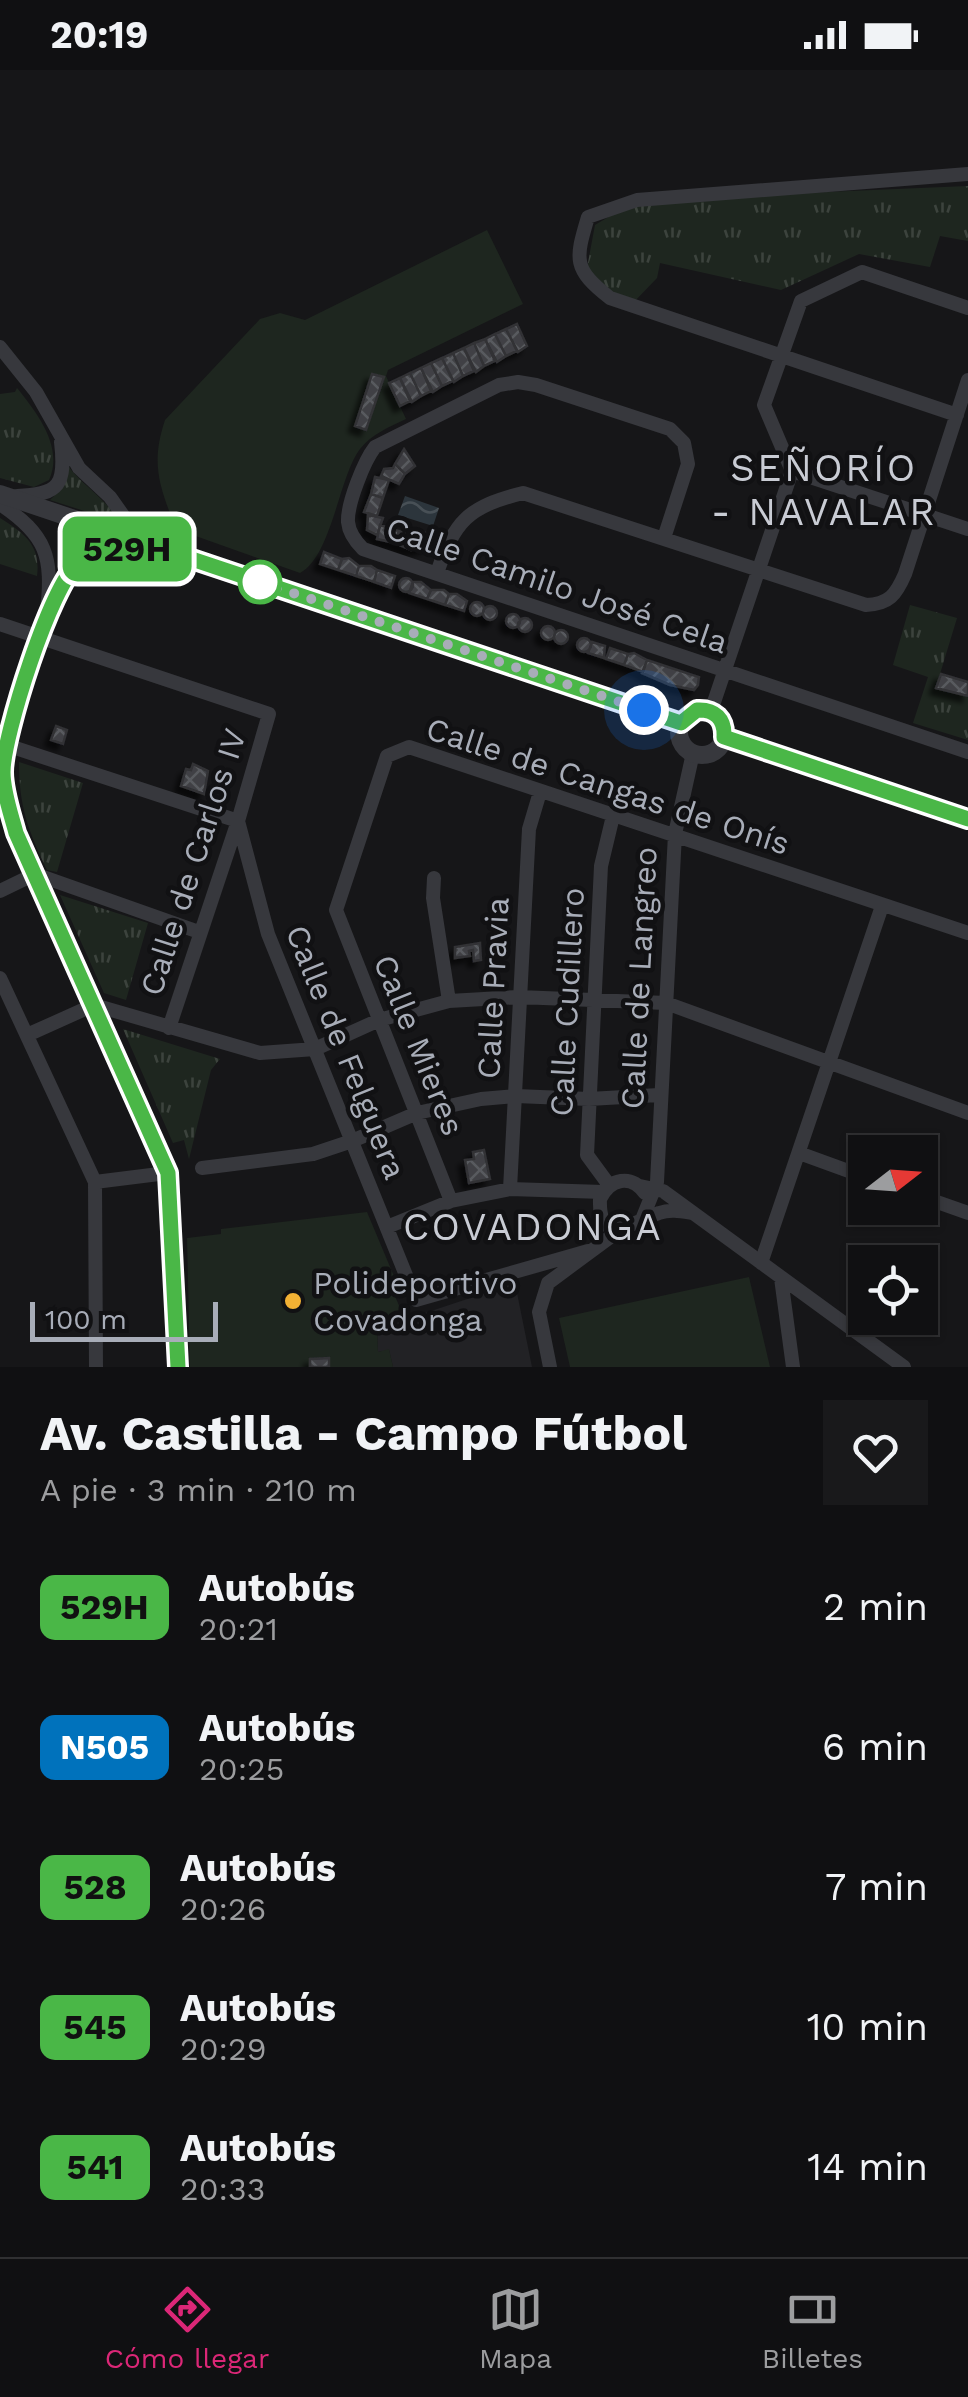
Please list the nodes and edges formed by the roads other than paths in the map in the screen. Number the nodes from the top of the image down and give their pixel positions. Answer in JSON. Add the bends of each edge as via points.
{"nodes":[{"id":1,"x":968,"y":174,"type":"edge"},
{"id":2,"x":968,"y":308,"type":"edge"},
{"id":3,"x":0,"y":347,"type":"edge"},
{"id":4,"x":780,"y":354,"type":"junction"},
{"id":5,"x":968,"y":380,"type":"edge"},
{"id":6,"x":957,"y":414,"type":"junction"},
{"id":7,"x":60,"y":436,"type":"junction"},
{"id":8,"x":792,"y":471,"type":"junction"},
{"id":9,"x":3,"y":498,"type":"edge"},
{"id":10,"x":924,"y":514,"type":"junction"},
{"id":11,"x":968,"y":529,"type":"edge"},
{"id":12,"x":664,"y":538,"type":"junction"},
{"id":13,"x":142,"y":542,"type":"junction"},
{"id":14,"x":162,"y":549,"type":"junction"},
{"id":15,"x":758,"y":570,"type":"junction"},
{"id":16,"x":437,"y":573,"type":"junction"},
{"id":17,"x":47,"y":616,"type":"junction"},
{"id":18,"x":0,"y":624,"type":"edge"},
{"id":19,"x":39,"y":636,"type":"junction"},
{"id":20,"x":724,"y":670,"type":"junction"},
{"id":21,"x":711,"y":711,"type":"junction"},
{"id":22,"x":681,"y":723,"type":"junction"},
{"id":23,"x":724,"y":737,"type":"junction"},
{"id":24,"x":3,"y":744,"type":"edge"},
{"id":25,"x":968,"y":752,"type":"edge"},
{"id":26,"x":694,"y":753,"type":"junction"},
{"id":27,"x":540,"y":792,"type":"junction"},
{"id":28,"x":613,"y":816,"type":"junction"},
{"id":29,"x":968,"y":819,"type":"edge"},
{"id":30,"x":238,"y":821,"type":"junction"},
{"id":31,"x":675,"y":834,"type":"junction"},
{"id":32,"x":36,"y":874,"type":"junction"},
{"id":33,"x":434,"y":878,"type":"dead end"},
{"id":34,"x":0,"y":892,"type":"edge"},
{"id":35,"x":882,"y":906,"type":"junction"},
{"id":36,"x":336,"y":910,"type":"joint"},
{"id":37,"x":199,"y":932,"type":"junction"},
{"id":38,"x":968,"y":933,"type":"edge"},
{"id":39,"x":0,"y":978,"type":"edge"},
{"id":40,"x":519,"y":997,"type":"junction"},
{"id":41,"x":596,"y":1000,"type":"junction"},
{"id":42,"x":448,"y":1001,"type":"junction"},
{"id":43,"x":666,"y":1004,"type":"junction"},
{"id":44,"x":94,"y":1005,"type":"junction"},
{"id":45,"x":379,"y":1020,"type":"junction"},
{"id":46,"x":169,"y":1028,"type":"junction"},
{"id":47,"x":27,"y":1035,"type":"junction"},
{"id":48,"x":315,"y":1049,"type":"junction"},
{"id":49,"x":830,"y":1064,"type":"junction"},
{"id":50,"x":659,"y":1095,"type":"junction"},
{"id":51,"x":516,"y":1096,"type":"junction"},
{"id":52,"x":590,"y":1099,"type":"junction"},
{"id":53,"x":417,"y":1113,"type":"junction"},
{"id":54,"x":968,"y":1113,"type":"edge"},
{"id":55,"x":352,"y":1141,"type":"junction"},
{"id":56,"x":656,"y":1148,"type":"junction"},
{"id":57,"x":800,"y":1154,"type":"junction"},
{"id":58,"x":202,"y":1168,"type":"dead end"},
{"id":59,"x":657,"y":1168,"type":"junction"},
{"id":60,"x":848,"y":1171,"type":"edge"},
{"id":61,"x":168,"y":1173,"type":"junction"},
{"id":62,"x":96,"y":1182,"type":"junction"},
{"id":63,"x":642,"y":1186,"type":"junction"},
{"id":64,"x":510,"y":1189,"type":"junction"},
{"id":65,"x":606,"y":1189,"type":"junction"},
{"id":66,"x":674,"y":1199,"type":"junction"},
{"id":67,"x":451,"y":1201,"type":"junction"},
{"id":68,"x":938,"y":1202,"type":"edge"},
{"id":69,"x":692,"y":1213,"type":"junction"},
{"id":70,"x":968,"y":1213,"type":"edge"},
{"id":71,"x":644,"y":1216,"type":"junction"},
{"id":72,"x":604,"y":1218,"type":"junction"},
{"id":73,"x":387,"y":1227,"type":"junction"},
{"id":74,"x":622,"y":1229,"type":"junction"},
{"id":75,"x":588,"y":1251,"type":"junction"},
{"id":76,"x":761,"y":1263,"type":"junction"},
{"id":77,"x":780,"y":1278,"type":"junction"},
{"id":78,"x":96,"y":1367,"type":"edge"},
{"id":79,"x":178,"y":1367,"type":"edge"},
{"id":80,"x":550,"y":1367,"type":"edge"},
{"id":81,"x":793,"y":1367,"type":"edge"},
{"id":82,"x":904,"y":1367,"type":"edge"}],
"edges":[{"from":1,"to":4,"type":"street","via":[[636,200],[588,217],[577,254],[585,278],[610,298]]},
{"from":2,"to":4,"type":"street","via":[[862,272],[800,301]]},
{"from":3,"to":7,"type":"street"},
{"from":4,"to":6,"type":"street"},
{"from":4,"to":8,"type":"street","via":[[764,406]]},
{"from":5,"to":6,"type":"street"},
{"from":6,"to":10,"type":"street"},
{"from":7,"to":9,"type":"street","via":[[64,468],[58,486],[44,495]]},
{"from":7,"to":13,"type":"street"},
{"from":8,"to":10,"type":"street"},
{"from":8,"to":15,"type":"street"},
{"from":9,"to":13,"type":"street"},
{"from":9,"to":17,"type":"street","via":[[46,550]]},
{"from":10,"to":11,"type":"street"},
{"from":10,"to":15,"type":"street","via":[[896,593],[884,604],[866,605]]},
{"from":12,"to":15,"type":"street"},
{"from":12,"to":16,"type":"street","via":[[522,492],[454,528]]},
{"from":12,"to":16,"type":"street","name":"Calle Camilo José Cela","via":[[688,464],[684,443],[670,429],[518,382],[394,436],[368,456],[348,512],[353,537],[364,549]]},
{"from":13,"to":14,"type":"street"},
{"from":14,"to":17,"type":"street","via":[[106,549],[77,563]]},
{"from":14,"to":22,"type":"street"},
{"from":15,"to":20,"type":"street"},
{"from":16,"to":20,"type":"street","name":"Calle Camilo José Cela"},
{"from":17,"to":19,"type":"street"},
{"from":18,"to":19,"type":"street"},
{"from":19,"to":24,"type":"street"},
{"from":19,"to":30,"type":"street","name":"Calle de Carlos IV","via":[[269,714]]},
{"from":20,"to":21,"type":"street"},
{"from":20,"to":25,"type":"street","name":"Calle Camilo José Cela"},
{"from":21,"to":22,"type":"street","via":[[697,710]]},
{"from":21,"to":23,"type":"street"},
{"from":22,"to":26,"type":"street","via":[[681,740]]},
{"from":23,"to":26,"type":"street","via":[[709,754]]},
{"from":23,"to":29,"type":"street"},
{"from":24,"to":30,"type":"street"},
{"from":24,"to":32,"type":"street","via":[[11,814]]},
{"from":26,"to":31,"type":"street","name":"Calle de Langreo"},
{"from":27,"to":28,"type":"street","name":"Calle de Cangas de Onís"},
{"from":27,"to":36,"type":"street","name":"Calle de Cangas de Onís","via":[[408,746],[386,756]]},
{"from":27,"to":40,"type":"street","name":"Calle Pravia","via":[[528,829]]},
{"from":28,"to":31,"type":"street","name":"Calle de Cangas de Onís"},
{"from":28,"to":41,"type":"street","name":"Calle Cudillero","via":[[601,866]]},
{"from":30,"to":37,"type":"street","name":"Calle de Carlos IV"},
{"from":30,"to":48,"type":"street","name":"Calle de Felguera","via":[[268,934]]},
{"from":31,"to":35,"type":"street","name":"Calle de Cangas de Onís"},
{"from":31,"to":43,"type":"street","name":"Calle de Langreo"},
{"from":32,"to":34,"type":"street"},
{"from":32,"to":37,"type":"street"},
{"from":32,"to":44,"type":"street"},
{"from":33,"to":42,"type":"street"},
{"from":35,"to":38,"type":"street","name":"Calle de Cangas de Onís"},
{"from":35,"to":49,"type":"street"},
{"from":36,"to":45,"type":"street","name":"Calle Mieres"},
{"from":37,"to":46,"type":"street","name":"Calle de Carlos IV"},
{"from":39,"to":47,"type":"street"},
{"from":40,"to":41,"type":"street"},
{"from":40,"to":42,"type":"street"},
{"from":40,"to":51,"type":"street","name":"Calle Pravia"},
{"from":41,"to":43,"type":"street"},
{"from":41,"to":52,"type":"street","name":"Calle Cudillero"},
{"from":42,"to":45,"type":"street"},
{"from":43,"to":49,"type":"street"},
{"from":43,"to":50,"type":"street","name":"Calle de Langreo"},
{"from":44,"to":46,"type":"street"},
{"from":44,"to":47,"type":"street"},
{"from":44,"to":61,"type":"street"},
{"from":45,"to":48,"type":"street"},
{"from":45,"to":53,"type":"street","name":"Calle Mieres"},
{"from":46,"to":48,"type":"street","via":[[260,1054]]},
{"from":47,"to":62,"type":"street"},
{"from":48,"to":55,"type":"street","name":"Calle de Felguera"},
{"from":49,"to":54,"type":"street"},
{"from":49,"to":57,"type":"street"},
{"from":50,"to":52,"type":"street"},
{"from":50,"to":56,"type":"street","name":"Calle de Langreo"},
{"from":51,"to":52,"type":"street"},
{"from":51,"to":53,"type":"street"},
{"from":51,"to":64,"type":"street","name":"Calle Pravia"},
{"from":52,"to":65,"type":"street","name":"Calle Cudillero","via":[[587,1155]]},
{"from":53,"to":55,"type":"street"},
{"from":53,"to":67,"type":"street","name":"Calle Mieres"},
{"from":55,"to":58,"type":"street","via":[[312,1154]]},
{"from":55,"to":73,"type":"street","name":"Calle de Felguera"},
{"from":56,"to":59,"type":"street","name":"Calle de Langreo"},
{"from":56,"to":63,"type":"street"},
{"from":57,"to":60,"type":"street"},
{"from":57,"to":76,"type":"street"},
{"from":59,"to":63,"type":"street","name":"Calle de Langreo"},
{"from":59,"to":66,"type":"street"},
{"from":61,"to":62,"type":"street"},
{"from":61,"to":79,"type":"street"},
{"from":62,"to":78,"type":"street"},
{"from":63,"to":65,"type":"street","via":[[624,1180]]},
{"from":63,"to":66,"type":"street"},
{"from":63,"to":71,"type":"street"},
{"from":64,"to":65,"type":"street"},
{"from":64,"to":67,"type":"street"},
{"from":65,"to":72,"type":"street"},
{"from":66,"to":69,"type":"street"},
{"from":67,"to":73,"type":"street"},
{"from":68,"to":70,"type":"street"},
{"from":69,"to":71,"type":"street"},
{"from":69,"to":76,"type":"street"},
{"from":71,"to":74,"type":"street"},
{"from":72,"to":74,"type":"street"},
{"from":72,"to":75,"type":"street"},
{"from":73,"to":75,"type":"street","name":"Calle de Felguera","via":[[416,1300]]},
{"from":74,"to":75,"type":"street"},
{"from":75,"to":80,"type":"street","via":[[548,1283],[539,1312]]},
{"from":76,"to":77,"type":"street"},
{"from":77,"to":81,"type":"street"},
{"from":77,"to":82,"type":"street"}]}
